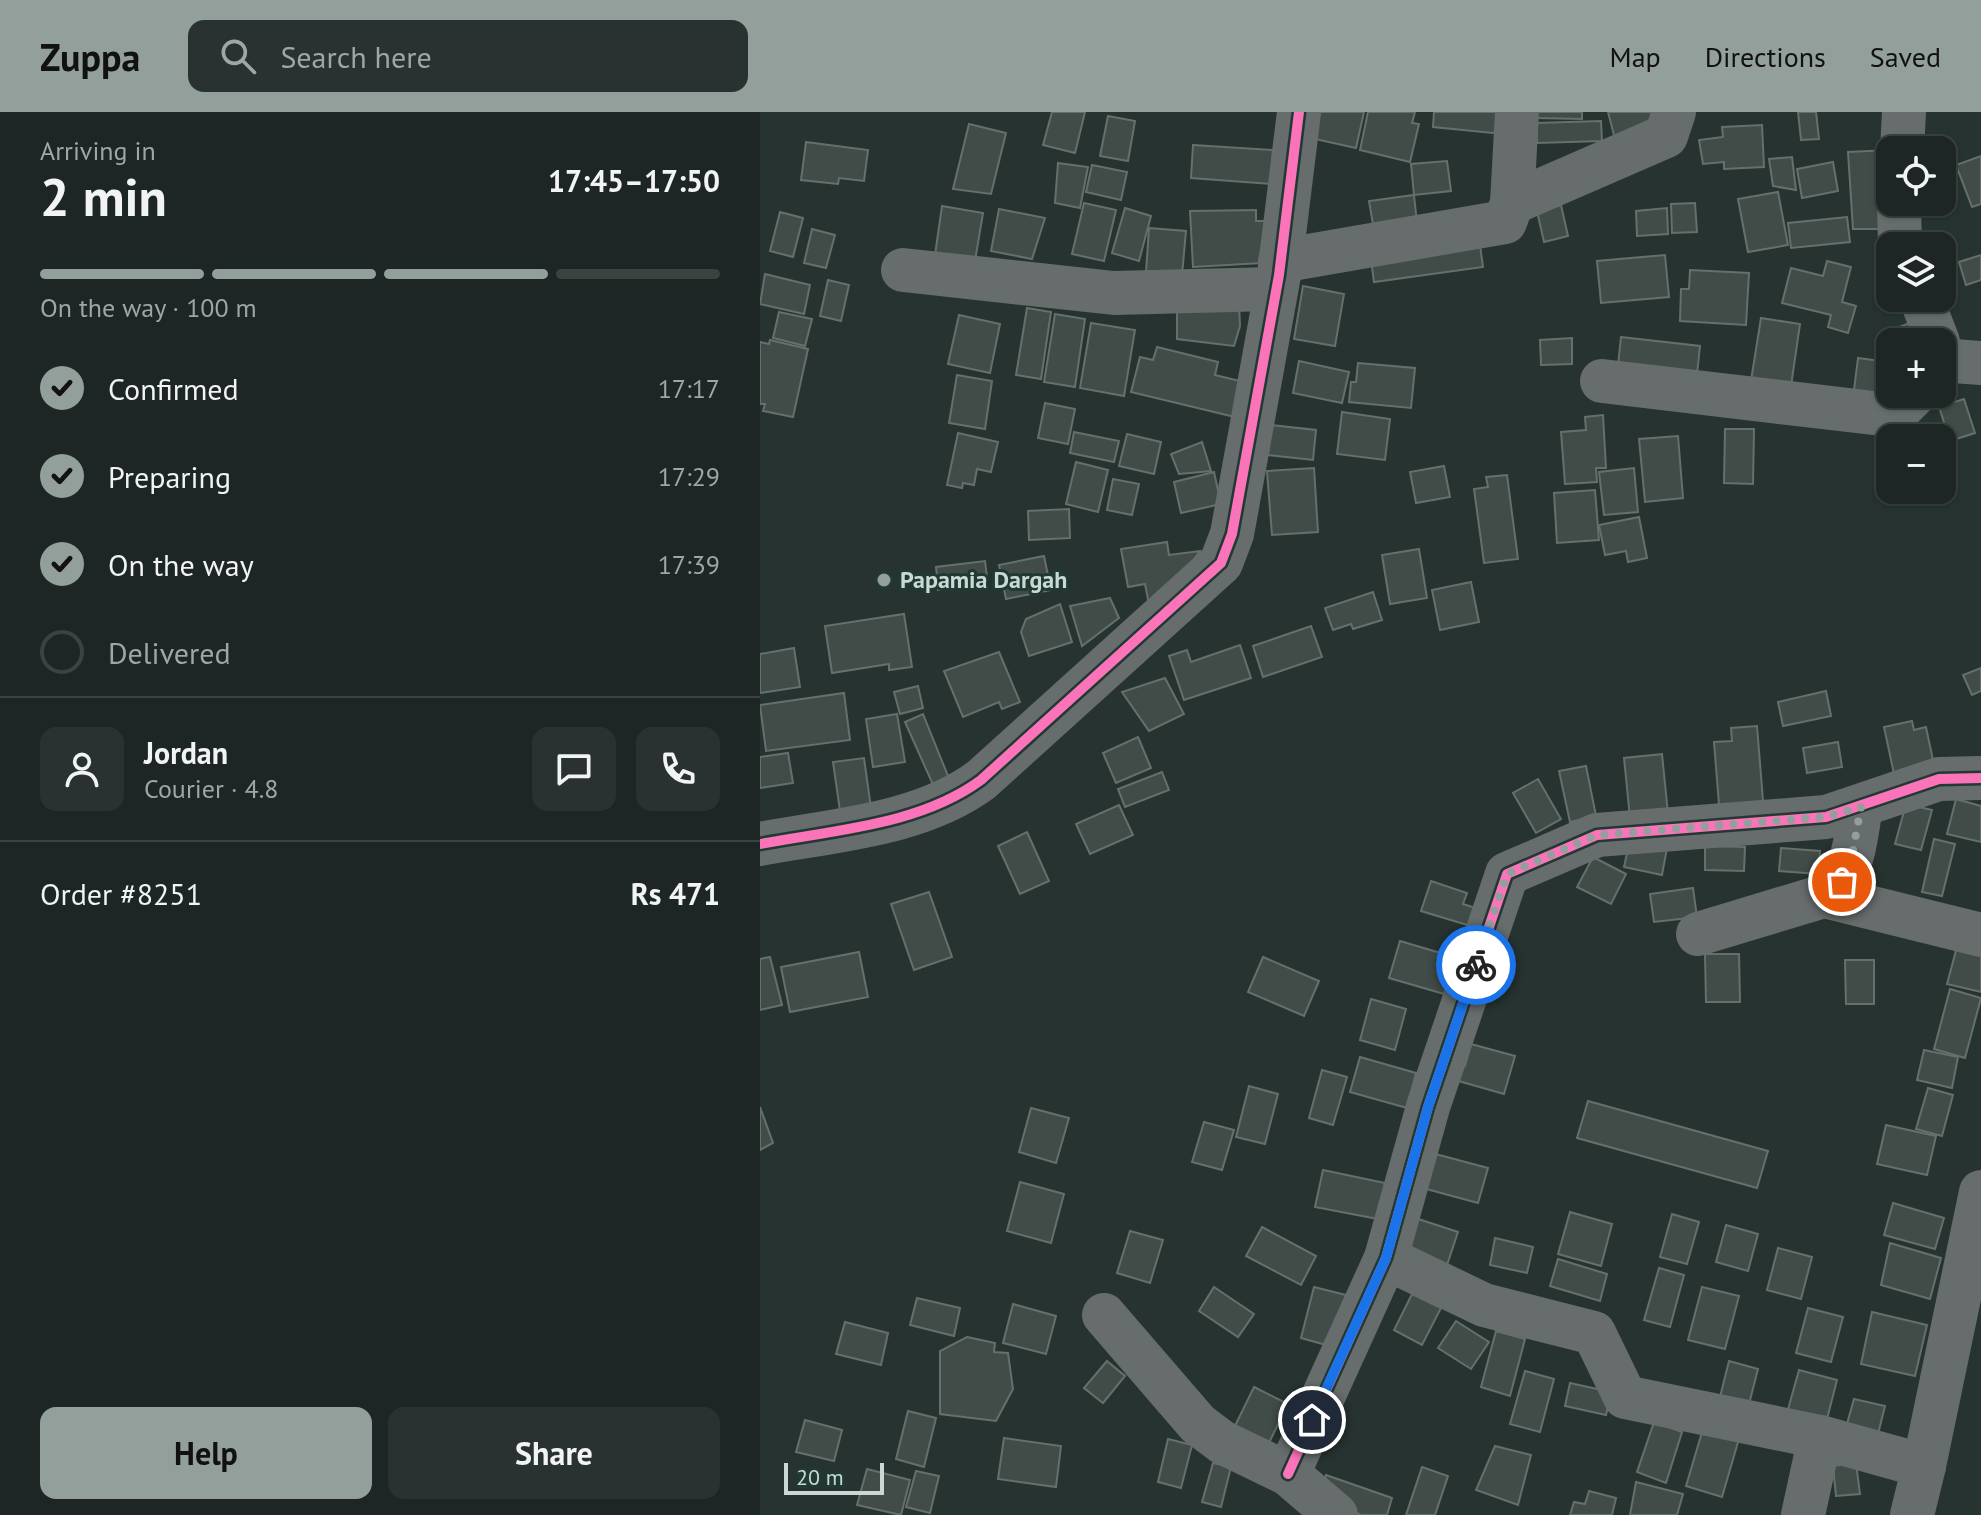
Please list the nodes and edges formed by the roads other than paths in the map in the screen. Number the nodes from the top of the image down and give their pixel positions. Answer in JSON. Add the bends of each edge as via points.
{"nodes":[{"id":1,"x":1299,"y":112,"type":"edge"},
{"id":2,"x":1517,"y":112,"type":"edge"},
{"id":3,"x":1674,"y":112,"type":"edge"},
{"id":4,"x":1904,"y":112,"type":"edge"},
{"id":5,"x":1903,"y":136,"type":"edge"},
{"id":6,"x":1512,"y":203,"type":"junction"},
{"id":7,"x":903,"y":270,"type":"dead end"},
{"id":8,"x":1278,"y":275,"type":"junction"},
{"id":9,"x":1602,"y":381,"type":"dead end"},
{"id":10,"x":1901,"y":408,"type":"edge"},
{"id":11,"x":1981,"y":778,"type":"edge"},
{"id":12,"x":1861,"y":807,"type":"junction"},
{"id":13,"x":760,"y":844,"type":"edge"},
{"id":14,"x":1824,"y":896,"type":"junction"},
{"id":15,"x":1698,"y":934,"type":"dead end"},
{"id":16,"x":1981,"y":935,"type":"edge"},
{"id":17,"x":1981,"y":1192,"type":"edge"},
{"id":18,"x":1386,"y":1258,"type":"junction"},
{"id":19,"x":1104,"y":1315,"type":"dead end"},
{"id":20,"x":1820,"y":1437,"type":"junction"},
{"id":21,"x":1924,"y":1466,"type":"junction"},
{"id":22,"x":1288,"y":1474,"type":"junction"},
{"id":23,"x":1336,"y":1515,"type":"edge"},
{"id":24,"x":1803,"y":1515,"type":"edge"},
{"id":25,"x":1912,"y":1515,"type":"edge"}],
"edges":[{"from":1,"to":8,"type":"street"},
{"from":2,"to":6,"type":"street"},
{"from":3,"to":6,"type":"street","via":[[1666,136]]},
{"from":4,"to":5,"type":"street"},
{"from":6,"to":8,"type":"street","via":[[1505,222],[1497,226]]},
{"from":7,"to":8,"type":"street","via":[[1114,293]]},
{"from":8,"to":13,"type":"street","via":[[1232,534],[1221,563],[957,798],[921,812]]},
{"from":9,"to":10,"type":"street","via":[[1882,414]]},
{"from":11,"to":12,"type":"street","via":[[1939,779]]},
{"from":12,"to":14,"type":"street","via":[[1849,872]]},
{"from":12,"to":18,"type":"street","via":[[1826,817],[1597,835],[1507,874],[1428,1107]]},
{"from":14,"to":15,"type":"street"},
{"from":14,"to":16,"type":"street"},
{"from":17,"to":21,"type":"street"},
{"from":18,"to":20,"type":"street","via":[[1484,1305],[1594,1333],[1625,1397]]},
{"from":18,"to":22,"type":"street"},
{"from":19,"to":22,"type":"street","via":[[1198,1424],[1222,1442]]},
{"from":20,"to":21,"type":"street"},
{"from":20,"to":24,"type":"street"},
{"from":21,"to":25,"type":"street"},
{"from":22,"to":23,"type":"street"}]}
